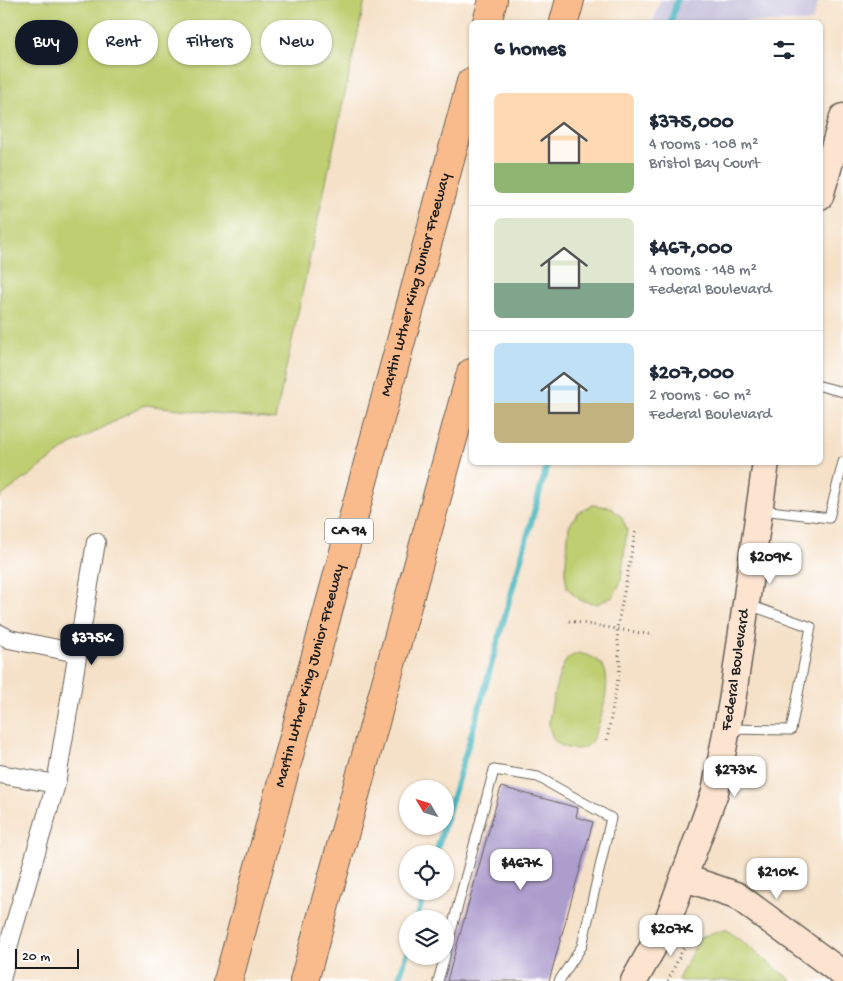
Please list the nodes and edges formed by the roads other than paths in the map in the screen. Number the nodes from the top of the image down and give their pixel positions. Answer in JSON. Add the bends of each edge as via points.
{"nodes":[{"id":1,"x":493,"y":0,"type":"edge"},
{"id":2,"x":570,"y":0,"type":"edge"},
{"id":3,"x":488,"y":20,"type":"edge"},
{"id":4,"x":565,"y":20,"type":"edge"},
{"id":5,"x":469,"y":89,"type":"edge"},
{"id":6,"x":843,"y":117,"type":"edge"},
{"id":7,"x":838,"y":154,"type":"edge"},
{"id":8,"x":823,"y":189,"type":"edge"},
{"id":9,"x":469,"y":381,"type":"edge"},
{"id":10,"x":823,"y":387,"type":"edge"},
{"id":11,"x":843,"y":392,"type":"edge"},
{"id":12,"x":843,"y":462,"type":"edge"},
{"id":13,"x":766,"y":465,"type":"edge"},
{"id":14,"x":760,"y":510,"type":"junction"},
{"id":15,"x":96,"y":542,"type":"dead end"},
{"id":16,"x":746,"y":604,"type":"junction"},
{"id":17,"x":0,"y":634,"type":"edge"},
{"id":18,"x":78,"y":653,"type":"junction"},
{"id":19,"x":727,"y":730,"type":"junction"},
{"id":20,"x":0,"y":774,"type":"edge"},
{"id":21,"x":56,"y":784,"type":"junction"},
{"id":22,"x":684,"y":878,"type":"junction"},
{"id":23,"x":454,"y":921,"type":"edge"},
{"id":24,"x":5,"y":940,"type":"edge"},
{"id":25,"x":442,"y":965,"type":"edge"},
{"id":26,"x":843,"y":974,"type":"edge"},
{"id":27,"x":1,"y":981,"type":"edge"},
{"id":28,"x":228,"y":981,"type":"edge"},
{"id":29,"x":304,"y":981,"type":"edge"},
{"id":30,"x":438,"y":981,"type":"edge"},
{"id":31,"x":559,"y":981,"type":"edge"},
{"id":32,"x":634,"y":981,"type":"edge"}],
"edges":[{"from":1,"to":3,"type":"highway"},
{"from":2,"to":4,"type":"highway"},
{"from":5,"to":28,"type":"highway","name":"Martin Luther King Junior Freeway","number":"CA 94"},
{"from":6,"to":7,"type":"main road"},
{"from":7,"to":8,"type":"main road"},
{"from":9,"to":29,"type":"highway"},
{"from":10,"to":11,"type":"lane"},
{"from":12,"to":14,"type":"lane","via":[[829,518]]},
{"from":13,"to":14,"type":"main road","name":"Federal Boulevard"},
{"from":14,"to":16,"type":"main road","name":"Federal Boulevard"},
{"from":15,"to":18,"type":"street"},
{"from":16,"to":19,"type":"main road","name":"Federal Boulevard"},
{"from":16,"to":19,"type":"lane","via":[[810,628],[791,730]]},
{"from":17,"to":18,"type":"street","via":[[9,639]]},
{"from":18,"to":21,"type":"street"},
{"from":19,"to":22,"type":"main road","name":"Federal Boulevard","via":[[715,792]]},
{"from":20,"to":21,"type":"street"},
{"from":21,"to":24,"type":"street"},
{"from":22,"to":26,"type":"main road","via":[[736,895]]},
{"from":22,"to":32,"type":"main road","name":"Federal Boulevard","via":[[668,920]]},
{"from":23,"to":31,"type":"lane","via":[[494,770],[538,777],[611,818],[582,946]]},
{"from":24,"to":27,"type":"street"},
{"from":25,"to":30,"type":"lane"}]}
